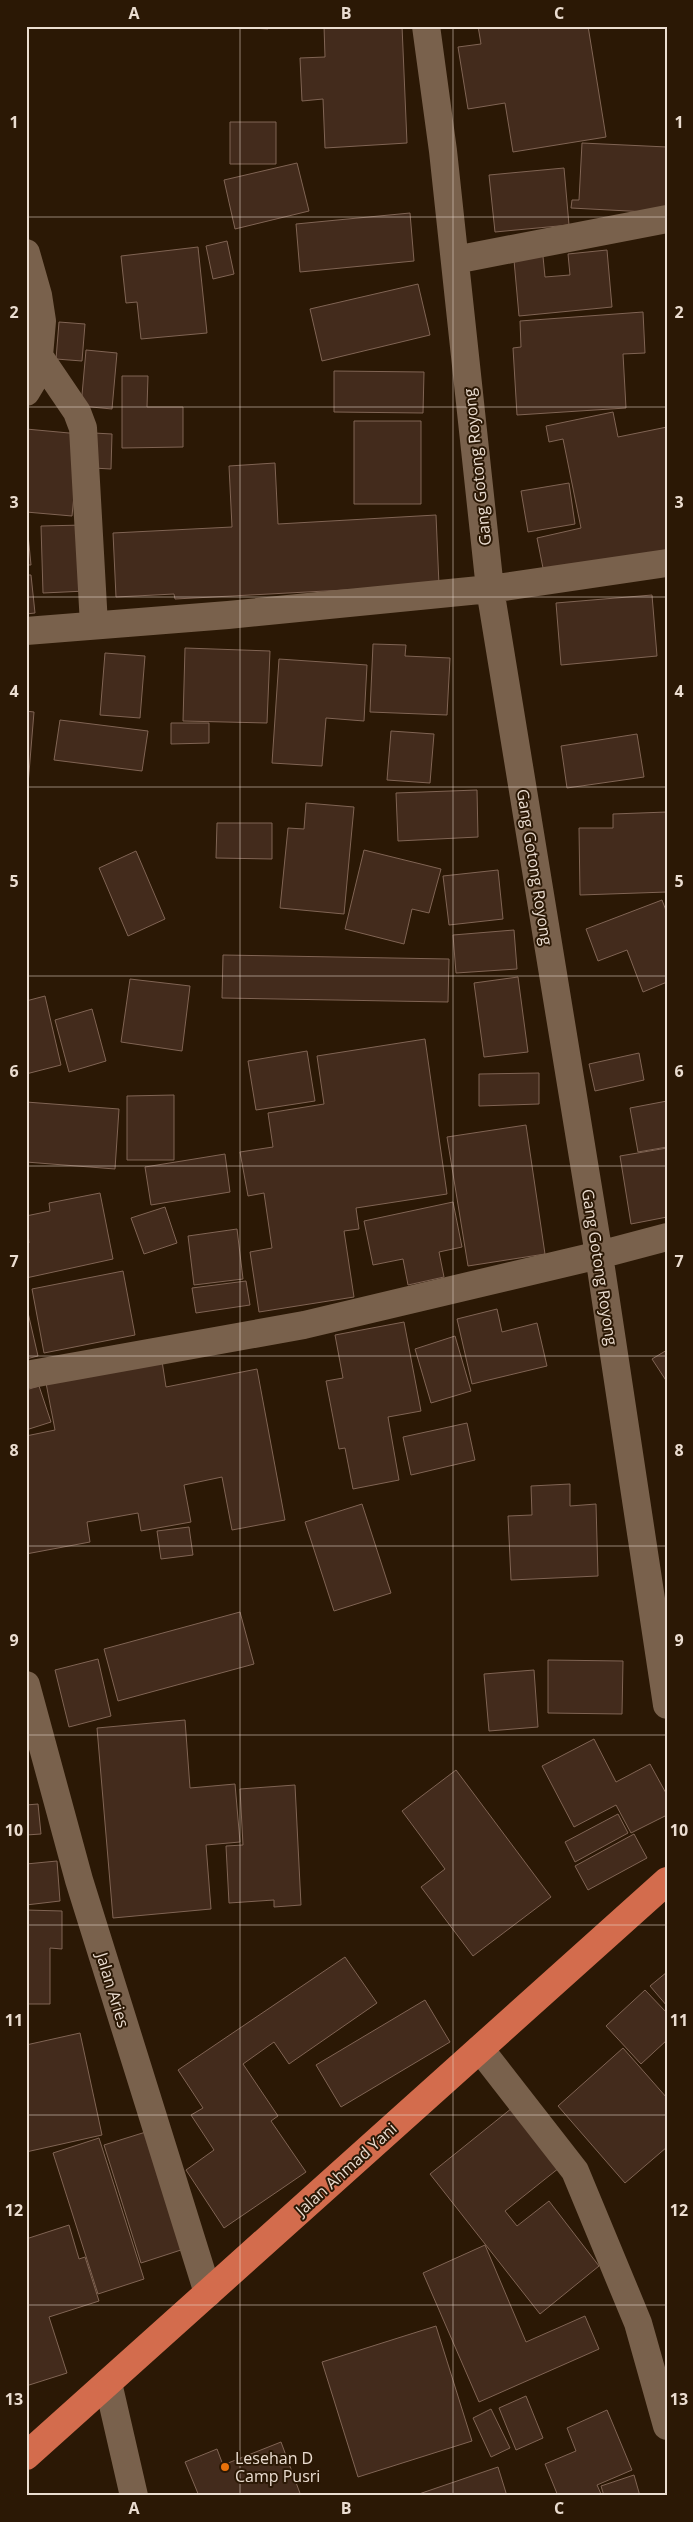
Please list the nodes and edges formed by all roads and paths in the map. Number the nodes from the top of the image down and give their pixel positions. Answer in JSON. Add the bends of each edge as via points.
{"nodes":[{"id":1,"x":426,"y":26,"type":"edge"},
{"id":2,"x":667,"y":218,"type":"edge"},
{"id":3,"x":26,"y":253,"type":"edge"},
{"id":4,"x":455,"y":260,"type":"junction"},
{"id":5,"x":39,"y":356,"type":"junction"},
{"id":6,"x":26,"y":392,"type":"edge"},
{"id":7,"x":667,"y":563,"type":"edge"},
{"id":8,"x":490,"y":588,"type":"junction"},
{"id":9,"x":94,"y":625,"type":"junction"},
{"id":10,"x":26,"y":631,"type":"edge"},
{"id":11,"x":667,"y":1237,"type":"edge"},
{"id":12,"x":599,"y":1255,"type":"junction"},
{"id":13,"x":26,"y":1374,"type":"edge"},
{"id":14,"x":26,"y":1685,"type":"edge"},
{"id":15,"x":667,"y":1705,"type":"edge"},
{"id":16,"x":667,"y":1881,"type":"edge"},
{"id":17,"x":480,"y":2049,"type":"junction"},
{"id":18,"x":208,"y":2293,"type":"junction"},
{"id":19,"x":108,"y":2384,"type":"junction"},
{"id":20,"x":667,"y":2426,"type":"edge"},
{"id":21,"x":26,"y":2456,"type":"edge"},
{"id":22,"x":131,"y":2492,"type":"edge"}],
"edges":[{"from":1,"to":4,"type":"street","name":"Gang Gotong Royong"},
{"from":2,"to":4,"type":"street"},
{"from":3,"to":5,"type":"street","via":[[42,321]]},
{"from":4,"to":8,"type":"street","name":"Gang Gotong Royong"},
{"from":5,"to":6,"type":"street"},
{"from":5,"to":9,"type":"street","via":[[77,412],[83,428]]},
{"from":7,"to":8,"type":"street"},
{"from":8,"to":9,"type":"street","via":[[228,615]]},
{"from":8,"to":12,"type":"street","name":"Gang Gotong Royong"},
{"from":9,"to":10,"type":"street"},
{"from":11,"to":12,"type":"street"},
{"from":12,"to":13,"type":"street","via":[[304,1324]]},
{"from":12,"to":15,"type":"street","name":"Gang Gotong Royong"},
{"from":14,"to":18,"type":"street","name":"Jalan Aries","via":[[79,1880]]},
{"from":16,"to":17,"type":"highway","name":"Jalan Ahmad Yani"},
{"from":17,"to":18,"type":"highway","name":"Jalan Ahmad Yani"},
{"from":17,"to":20,"type":"street","via":[[575,2171],[638,2323]]},
{"from":18,"to":19,"type":"highway","name":"Jalan Ahmad Yani"},
{"from":19,"to":21,"type":"highway","name":"Jalan Ahmad Yani"},
{"from":19,"to":22,"type":"street"}]}
